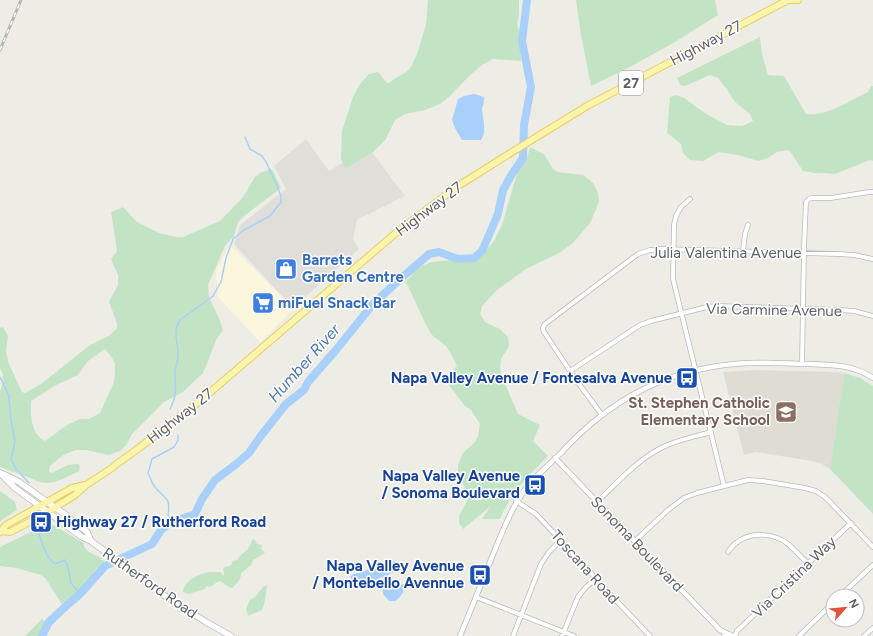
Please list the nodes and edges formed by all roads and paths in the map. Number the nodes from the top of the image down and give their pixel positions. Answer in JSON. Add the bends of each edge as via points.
{"nodes":[{"id":1,"x":788,"y":0,"type":"edge"},
{"id":2,"x":798,"y":0,"type":"edge"},
{"id":3,"x":873,"y":192,"type":"edge"},
{"id":4,"x":690,"y":199,"type":"dead end"},
{"id":5,"x":748,"y":225,"type":"dead end"},
{"id":6,"x":673,"y":250,"type":"junction"},
{"id":7,"x":743,"y":251,"type":"junction"},
{"id":8,"x":804,"y":253,"type":"junction"},
{"id":9,"x":873,"y":258,"type":"edge"},
{"id":10,"x":803,"y":309,"type":"junction"},
{"id":11,"x":681,"y":313,"type":"junction"},
{"id":12,"x":873,"y":316,"type":"edge"},
{"id":13,"x":802,"y":364,"type":"junction"},
{"id":14,"x":695,"y":370,"type":"junction"},
{"id":15,"x":570,"y":371,"type":"junction"},
{"id":16,"x":873,"y":378,"type":"edge"},
{"id":17,"x":602,"y":415,"type":"junction"},
{"id":18,"x":711,"y":432,"type":"junction"},
{"id":19,"x":555,"y":458,"type":"junction"},
{"id":20,"x":0,"y":473,"type":"edge"},
{"id":21,"x":86,"y":485,"type":"junction"},
{"id":22,"x":724,"y":486,"type":"junction"},
{"id":23,"x":516,"y":501,"type":"junction"},
{"id":24,"x":48,"y":502,"type":"junction"},
{"id":25,"x":597,"y":502,"type":"junction"},
{"id":26,"x":40,"y":506,"type":"junction"},
{"id":27,"x":55,"y":507,"type":"junction"},
{"id":28,"x":48,"y":511,"type":"junction"},
{"id":29,"x":850,"y":523,"type":"junction"},
{"id":30,"x":1,"y":531,"type":"edge"},
{"id":31,"x":561,"y":540,"type":"junction"},
{"id":32,"x":91,"y":541,"type":"junction"},
{"id":33,"x":635,"y":541,"type":"junction"},
{"id":34,"x":873,"y":546,"type":"edge"},
{"id":35,"x":728,"y":552,"type":"dead end"},
{"id":36,"x":808,"y":564,"type":"junction"},
{"id":37,"x":873,"y":565,"type":"edge"},
{"id":38,"x":596,"y":579,"type":"junction"},
{"id":39,"x":849,"y":588,"type":"edge"},
{"id":40,"x":476,"y":597,"type":"junction"},
{"id":41,"x":825,"y":611,"type":"edge"},
{"id":42,"x":521,"y":614,"type":"junction"},
{"id":43,"x":873,"y":628,"type":"edge"},
{"id":44,"x":563,"y":634,"type":"edge"},
{"id":45,"x":729,"y":635,"type":"edge"},
{"id":46,"x":231,"y":636,"type":"edge"},
{"id":47,"x":460,"y":636,"type":"edge"},
{"id":48,"x":512,"y":636,"type":"edge"},
{"id":49,"x":574,"y":636,"type":"edge"},
{"id":50,"x":650,"y":636,"type":"edge"},
{"id":51,"x":799,"y":636,"type":"edge"},
{"id":52,"x":864,"y":636,"type":"edge"}],
"edges":[{"from":1,"to":2,"type":"main road","name":"Highway 27","number":"27"},
{"from":1,"to":21,"type":"main road","name":"Highway 27","number":"27","via":[[600,100],[458,186],[397,232],[200,401]]},
{"from":3,"to":8,"type":"street","via":[[809,199],[806,202]]},
{"from":4,"to":6,"type":"street","via":[[676,216]]},
{"from":5,"to":7,"type":"street"},
{"from":6,"to":7,"type":"street","name":"Julia Valentina Avenue"},
{"from":6,"to":11,"type":"street","via":[[673,279]]},
{"from":6,"to":15,"type":"street","name":"Julia Valentina Avenue","via":[[650,250],[638,254],[545,324],[542,329]]},
{"from":7,"to":8,"type":"street","name":"Julia Valentina Avenue"},
{"from":8,"to":9,"type":"street","name":"Julia Valentina Avenue"},
{"from":8,"to":10,"type":"street"},
{"from":10,"to":11,"type":"street","name":"Via Carmine Avenue","via":[[717,306]]},
{"from":10,"to":12,"type":"street","name":"Via Carmine Avenue","via":[[847,310]]},
{"from":10,"to":13,"type":"street"},
{"from":11,"to":14,"type":"street"},
{"from":11,"to":15,"type":"street","name":"Via Carmine Avenue","via":[[640,325]]},
{"from":13,"to":14,"type":"street","via":[[741,363]]},
{"from":13,"to":16,"type":"street","via":[[845,366]]},
{"from":14,"to":17,"type":"street","via":[[644,389]]},
{"from":14,"to":18,"type":"street"},
{"from":15,"to":17,"type":"street","name":"Julia Valentina Avenue"},
{"from":17,"to":19,"type":"street"},
{"from":18,"to":22,"type":"street"},
{"from":18,"to":25,"type":"street","via":[[676,441],[651,453]]},
{"from":19,"to":23,"type":"street"},
{"from":19,"to":25,"type":"street","name":"Sonoma Boulevard"},
{"from":20,"to":24,"type":"main road","name":"Rutherford Road","via":[[20,482]]},
{"from":20,"to":26,"type":"main road","name":"Rutherford Road","via":[[15,488]]},
{"from":21,"to":24,"type":"main road","name":"Highway 27","number":"27","via":[[72,488]]},
{"from":21,"to":27,"type":"main road","name":"Highway 27","number":"27","via":[[76,495]]},
{"from":22,"to":29,"type":"street","via":[[756,480],[816,491]]},
{"from":22,"to":33,"type":"street","via":[[684,498]]},
{"from":23,"to":31,"type":"street","name":"Toscana Road","via":[[536,514]]},
{"from":23,"to":40,"type":"street"},
{"from":24,"to":26,"type":"main road","name":"Highway 27","number":"27"},
{"from":24,"to":27,"type":"main road","name":"Rutherford Road"},
{"from":25,"to":33,"type":"street","name":"Sonoma Boulevard"},
{"from":26,"to":28,"type":"main road","name":"Rutherford Road"},
{"from":26,"to":30,"type":"main road","name":"Highway 27","number":"27","via":[[6,525]]},
{"from":27,"to":28,"type":"main road","name":"Highway 27","number":"27"},
{"from":27,"to":32,"type":"main road","name":"Rutherford Road","via":[[87,532]]},
{"from":28,"to":30,"type":"main road","name":"Highway 27","number":"27","via":[[10,532]]},
{"from":28,"to":32,"type":"main road","name":"Rutherford Road"},
{"from":29,"to":34,"type":"street"},
{"from":29,"to":36,"type":"street","name":"Via Cristina Way"},
{"from":31,"to":38,"type":"street","name":"Toscana Road"},
{"from":31,"to":42,"type":"street","via":[[541,564]]},
{"from":32,"to":46,"type":"main road","name":"Rutherford Road","via":[[159,592]]},
{"from":33,"to":45,"type":"street","name":"Sonoma Boulevard","via":[[720,630]]},
{"from":35,"to":36,"type":"street","via":[[735,543],[744,538],[772,536],[784,541]]},
{"from":36,"to":45,"type":"street","name":"Via Cristina Way"},
{"from":37,"to":39,"type":"street"},
{"from":38,"to":44,"type":"street","via":[[578,597]]},
{"from":38,"to":50,"type":"street","name":"Toscana Road"},
{"from":40,"to":42,"type":"street"},
{"from":40,"to":47,"type":"street"},
{"from":41,"to":51,"type":"street"},
{"from":42,"to":44,"type":"street"},
{"from":42,"to":48,"type":"street"},
{"from":43,"to":52,"type":"street"},
{"from":44,"to":49,"type":"street"}]}
